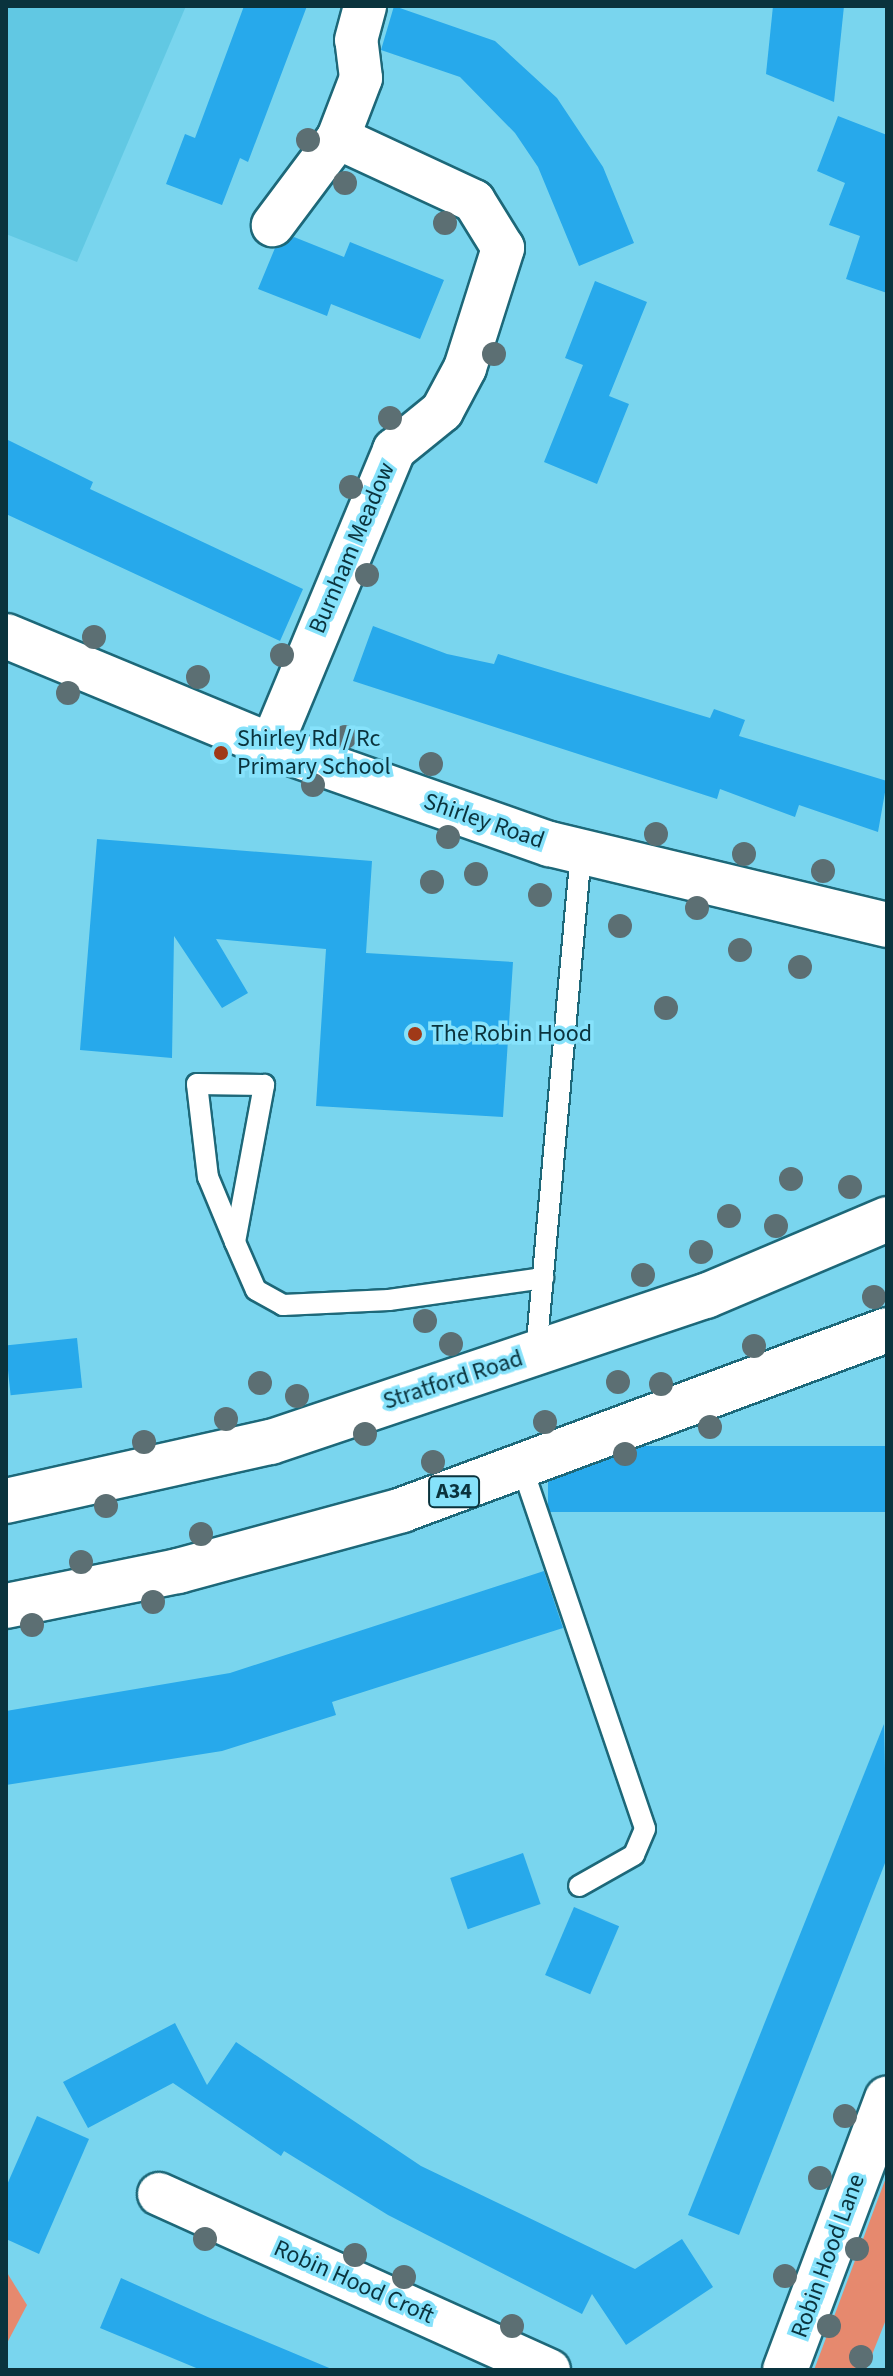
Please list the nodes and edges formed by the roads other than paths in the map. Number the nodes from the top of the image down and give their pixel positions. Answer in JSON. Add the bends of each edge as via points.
{"nodes":[{"id":1,"x":365,"y":6,"type":"edge"},
{"id":2,"x":338,"y":138,"type":"junction"},
{"id":3,"x":273,"y":225,"type":"dead end"},
{"id":4,"x":6,"y":636,"type":"edge"},
{"id":5,"x":271,"y":746,"type":"junction"},
{"id":6,"x":581,"y":852,"type":"junction"},
{"id":7,"x":887,"y":925,"type":"edge"},
{"id":8,"x":887,"y":1219,"type":"edge"},
{"id":9,"x":235,"y":1242,"type":"junction"},
{"id":10,"x":543,"y":1278,"type":"junction"},
{"id":11,"x":887,"y":1330,"type":"edge"},
{"id":12,"x":536,"y":1353,"type":"junction"},
{"id":13,"x":522,"y":1467,"type":"junction"},
{"id":14,"x":6,"y":1501,"type":"edge"},
{"id":15,"x":6,"y":1606,"type":"edge"},
{"id":16,"x":579,"y":1886,"type":"dead end"},
{"id":17,"x":887,"y":2098,"type":"edge"},
{"id":18,"x":159,"y":2194,"type":"dead end"},
{"id":19,"x":549,"y":2370,"type":"edge"},
{"id":20,"x":785,"y":2370,"type":"edge"}],
"edges":[{"from":1,"to":2,"type":"street","via":[[356,40],[361,78]]},
{"from":2,"to":3,"type":"street"},
{"from":2,"to":5,"type":"street","name":"Burnham Meadow","via":[[474,201],[503,248],[465,368],[442,411],[394,450]]},
{"from":4,"to":5,"type":"main road","name":"Shirley Road"},
{"from":5,"to":6,"type":"main road","name":"Shirley Road"},
{"from":6,"to":7,"type":"main road","name":"Shirley Road"},
{"from":6,"to":10,"type":"lane"},
{"from":8,"to":12,"type":"main road","name":"Stratford Road","via":[[706,1296]]},
{"from":9,"to":9,"type":"lane","via":[[208,1177],[197,1084],[264,1085]]},
{"from":9,"to":10,"type":"lane","via":[[256,1290],[283,1305],[389,1300]]},
{"from":10,"to":12,"type":"lane"},
{"from":11,"to":13,"type":"main road","number":"A34"},
{"from":12,"to":14,"type":"main road","name":"Stratford Road","via":[[271,1442]]},
{"from":13,"to":15,"type":"main road","number":"A34","via":[[402,1510],[223,1559]]},
{"from":13,"to":16,"type":"lane","via":[[645,1829],[634,1855]]},
{"from":17,"to":20,"type":"main road","name":"Robin Hood Lane"},
{"from":18,"to":19,"type":"street","name":"Robin Hood Croft"}]}
